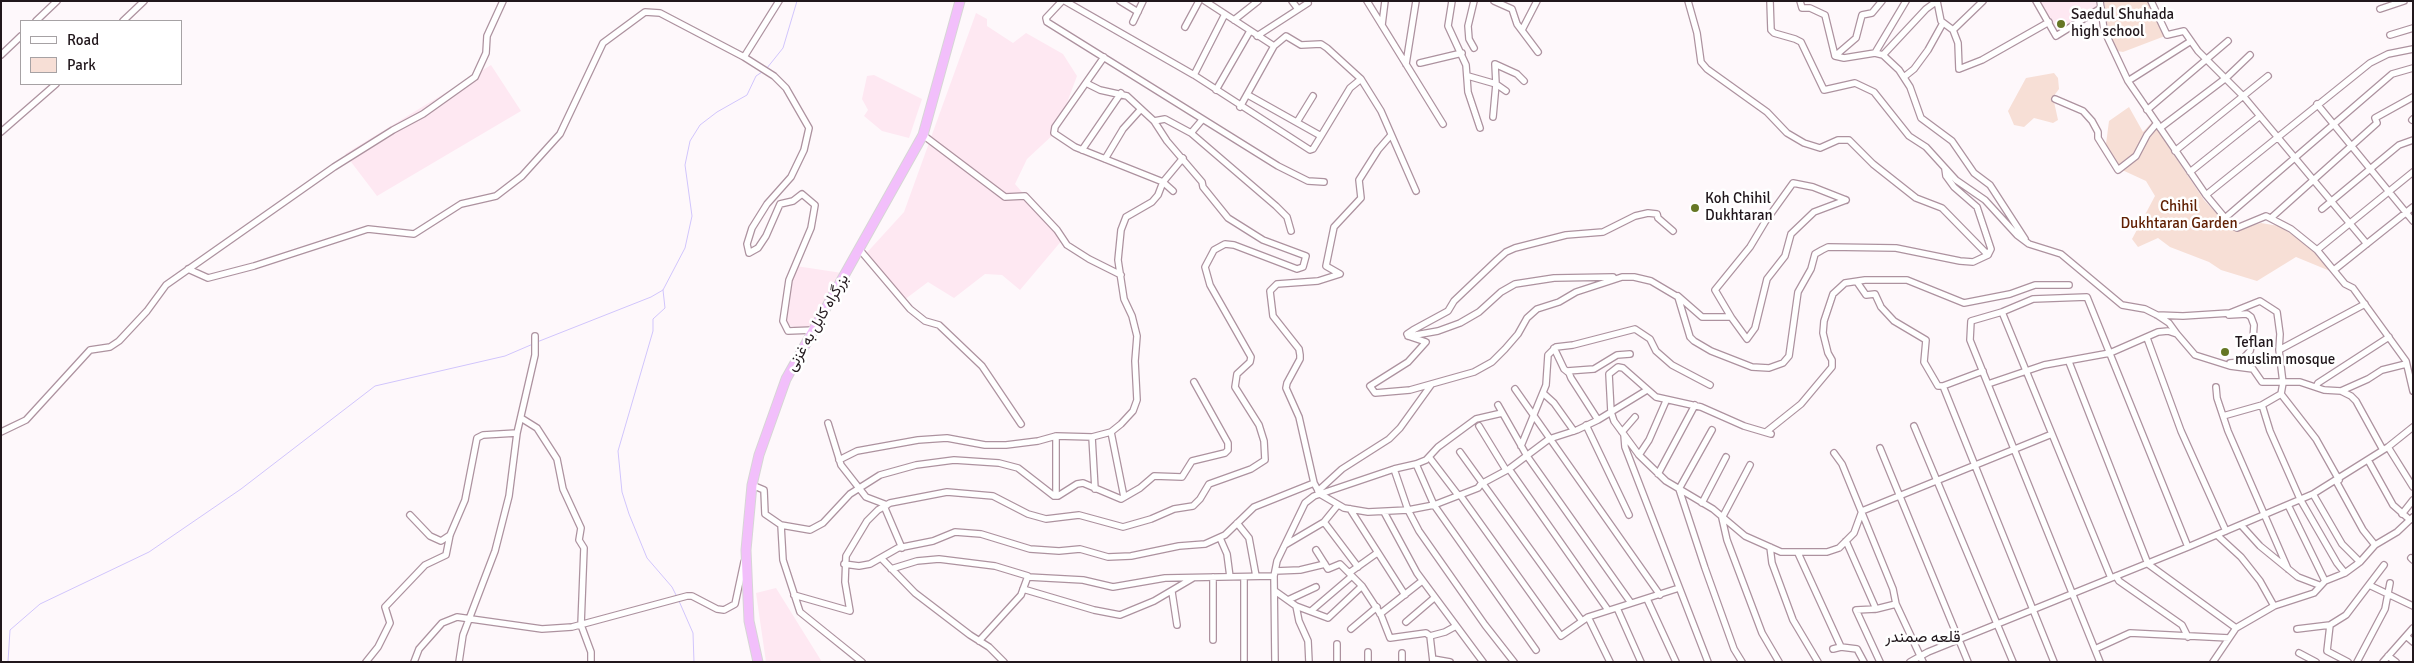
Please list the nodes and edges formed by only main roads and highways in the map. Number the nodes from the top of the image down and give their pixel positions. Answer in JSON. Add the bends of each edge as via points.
{"nodes":[{"id":1,"x":960,"y":1,"type":"edge"},
{"id":2,"x":758,"y":662,"type":"edge"}],
"edges":[{"from":1,"to":2,"type":"highway","name":"بزرگراه کابل به غزنی","via":[[923,135],[786,379],[759,455],[752,485],[746,550],[749,621]]}]}
